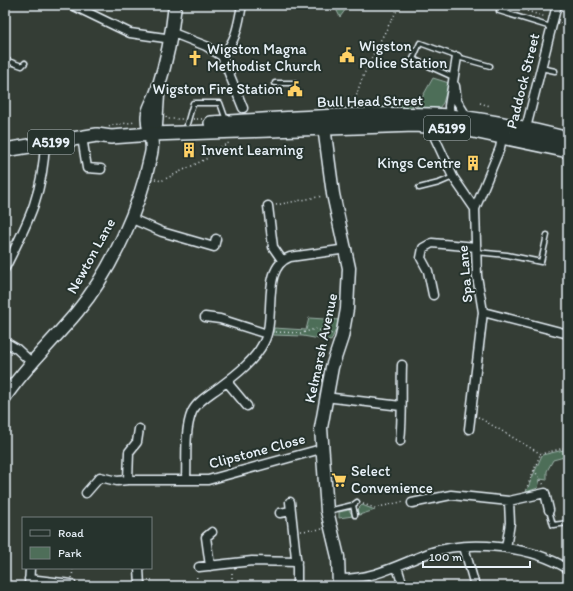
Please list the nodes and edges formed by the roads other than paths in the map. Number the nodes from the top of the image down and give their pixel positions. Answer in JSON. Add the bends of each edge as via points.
{"nodes":[{"id":1,"x":72,"y":5,"type":"edge"},
{"id":2,"x":174,"y":5,"type":"edge"},
{"id":3,"x":242,"y":5,"type":"edge"},
{"id":4,"x":557,"y":5,"type":"edge"},
{"id":5,"x":499,"y":11,"type":"dead end"},
{"id":6,"x":552,"y":23,"type":"junction"},
{"id":7,"x":172,"y":36,"type":"junction"},
{"id":8,"x":222,"y":56,"type":"junction"},
{"id":9,"x":459,"y":58,"type":"junction"},
{"id":10,"x":5,"y":60,"type":"edge"},
{"id":11,"x":25,"y":63,"type":"dead end"},
{"id":12,"x":490,"y":66,"type":"dead end"},
{"id":13,"x":541,"y":68,"type":"junction"},
{"id":14,"x":555,"y":71,"type":"dead end"},
{"id":15,"x":453,"y":77,"type":"junction"},
{"id":16,"x":275,"y":83,"type":"dead end"},
{"id":17,"x":294,"y":83,"type":"dead end"},
{"id":18,"x":243,"y":108,"type":"dead end"},
{"id":19,"x":448,"y":116,"type":"junction"},
{"id":20,"x":468,"y":118,"type":"junction"},
{"id":21,"x":434,"y":121,"type":"junction"},
{"id":22,"x":324,"y":122,"type":"junction"},
{"id":23,"x":184,"y":128,"type":"junction"},
{"id":24,"x":229,"y":128,"type":"junction"},
{"id":25,"x":143,"y":129,"type":"junction"},
{"id":26,"x":459,"y":129,"type":"junction"},
{"id":27,"x":503,"y":130,"type":"junction"},
{"id":28,"x":524,"y":134,"type":"junction"},
{"id":29,"x":82,"y":137,"type":"junction"},
{"id":30,"x":568,"y":139,"type":"edge"},
{"id":31,"x":45,"y":142,"type":"junction"},
{"id":32,"x":5,"y":150,"type":"edge"},
{"id":33,"x":568,"y":151,"type":"edge"},
{"id":34,"x":101,"y":169,"type":"dead end"},
{"id":35,"x":453,"y":177,"type":"junction"},
{"id":36,"x":419,"y":188,"type":"dead end"},
{"id":37,"x":268,"y":206,"type":"road end"},
{"id":38,"x":475,"y":209,"type":"junction"},
{"id":39,"x":130,"y":218,"type":"junction"},
{"id":40,"x":547,"y":235,"type":"dead end"},
{"id":41,"x":216,"y":239,"type":"dead end"},
{"id":42,"x":346,"y":249,"type":"junction"},
{"id":43,"x":476,"y":249,"type":"junction"},
{"id":44,"x":282,"y":260,"type":"junction"},
{"id":45,"x":5,"y":268,"type":"edge"},
{"id":46,"x":433,"y":295,"type":"dead end"},
{"id":47,"x":483,"y":312,"type":"junction"},
{"id":48,"x":205,"y":317,"type":"dead end"},
{"id":49,"x":267,"y":334,"type":"junction"},
{"id":50,"x":568,"y":334,"type":"edge"},
{"id":51,"x":5,"y":341,"type":"edge"},
{"id":52,"x":30,"y":362,"type":"junction"},
{"id":53,"x":402,"y":365,"type":"dead end"},
{"id":54,"x":227,"y":382,"type":"junction"},
{"id":55,"x":325,"y":397,"type":"junction"},
{"id":56,"x":5,"y":398,"type":"edge"},
{"id":57,"x":248,"y":406,"type":"dead end"},
{"id":58,"x":401,"y":406,"type":"junction"},
{"id":59,"x":139,"y":429,"type":"dead end"},
{"id":60,"x":469,"y":429,"type":"dead end"},
{"id":61,"x":400,"y":441,"type":"dead end"},
{"id":62,"x":322,"y":449,"type":"junction"},
{"id":63,"x":98,"y":468,"type":"dead end"},
{"id":64,"x":100,"y":477,"type":"junction"},
{"id":65,"x":186,"y":479,"type":"junction"},
{"id":66,"x":128,"y":480,"type":"junction"},
{"id":67,"x":86,"y":493,"type":"dead end"},
{"id":68,"x":510,"y":500,"type":"junction"},
{"id":69,"x":290,"y":502,"type":"dead end"},
{"id":70,"x":357,"y":502,"type":"road end"},
{"id":71,"x":412,"y":503,"type":"road end"},
{"id":72,"x":352,"y":505,"type":"junction"},
{"id":73,"x":550,"y":510,"type":"joint"},
{"id":74,"x":291,"y":511,"type":"junction"},
{"id":75,"x":328,"y":511,"type":"junction"},
{"id":76,"x":280,"y":513,"type":"dead end"},
{"id":77,"x":355,"y":516,"type":"dead end"},
{"id":78,"x":568,"y":522,"type":"edge"},
{"id":79,"x":206,"y":534,"type":"dead end"},
{"id":80,"x":464,"y":547,"type":"junction"},
{"id":81,"x":506,"y":548,"type":"junction"},
{"id":82,"x":297,"y":562,"type":"junction"},
{"id":83,"x":210,"y":566,"type":"junction"},
{"id":84,"x":397,"y":567,"type":"junction"},
{"id":85,"x":199,"y":568,"type":"road end"},
{"id":86,"x":30,"y":569,"type":"edge"},
{"id":87,"x":140,"y":569,"type":"edge"},
{"id":88,"x":568,"y":569,"type":"edge"},
{"id":89,"x":29,"y":582,"type":"edge"},
{"id":90,"x":339,"y":583,"type":"edge"},
{"id":91,"x":71,"y":584,"type":"road end"},
{"id":92,"x":140,"y":586,"type":"edge"},
{"id":93,"x":297,"y":586,"type":"edge"},
{"id":94,"x":403,"y":586,"type":"edge"},
{"id":95,"x":475,"y":586,"type":"edge"}],
"edges":[{"from":1,"to":7,"type":"street","via":[[130,33]]},
{"from":2,"to":7,"type":"street","name":"Newton Lane"},
{"from":3,"to":8,"type":"street","via":[[231,46]]},
{"from":4,"to":6,"type":"street","name":"Paddock Street"},
{"from":5,"to":6,"type":"lane"},
{"from":6,"to":13,"type":"street","name":"Paddock Street"},
{"from":7,"to":8,"type":"street","via":[[206,46]]},
{"from":7,"to":25,"type":"street","name":"Newton Lane","via":[[158,90]]},
{"from":8,"to":18,"type":"street"},
{"from":9,"to":12,"type":"lane"},
{"from":9,"to":15,"type":"street"},
{"from":9,"to":15,"type":"lane","via":[[420,43],[413,59]]},
{"from":9,"to":20,"type":"street","via":[[454,87],[457,101]]},
{"from":10,"to":11,"type":"lane","via":[[22,66]]},
{"from":13,"to":14,"type":"lane"},
{"from":13,"to":28,"type":"street","name":"Paddock Street"},
{"from":15,"to":19,"type":"street"},
{"from":16,"to":17,"type":"lane"},
{"from":19,"to":20,"type":"main road","name":"Bull Head Street","number":"A5199"},
{"from":19,"to":21,"type":"main road","name":"Bull Head Street","number":"A5199"},
{"from":19,"to":26,"type":"street"},
{"from":20,"to":27,"type":"main road","name":"Bull Head Street","number":"A5199"},
{"from":21,"to":22,"type":"main road","name":"Bull Head Street","number":"A5199","via":[[395,124]]},
{"from":21,"to":22,"type":"main road","name":"Bull Head Street","number":"A5199","via":[[355,116]]},
{"from":21,"to":26,"type":"main road","name":"Bull Head Street","number":"A5199"},
{"from":21,"to":35,"type":"street","via":[[435,138]]},
{"from":22,"to":24,"type":"main road","name":"Bull Head Street","number":"A5199"},
{"from":22,"to":42,"type":"street","name":"Kelmarsh Avenue","via":[[333,194]]},
{"from":23,"to":24,"type":"main road","name":"Bull Head Street"},
{"from":23,"to":24,"type":"lane","via":[[193,103],[220,102]]},
{"from":23,"to":25,"type":"main road"},
{"from":23,"to":25,"type":"main road","name":"Bull Head Street","via":[[170,124]]},
{"from":25,"to":29,"type":"main road","number":"A5199"},
{"from":25,"to":39,"type":"street","name":"Newton Lane","via":[[152,154]]},
{"from":26,"to":27,"type":"main road","name":"Bull Head Street","number":"A5199"},
{"from":27,"to":28,"type":"main road","name":"Bull Head Street","number":"A5199"},
{"from":27,"to":38,"type":"street","via":[[489,176]]},
{"from":28,"to":30,"type":"main road","name":"Bull Head Street","number":"A5199"},
{"from":28,"to":33,"type":"main road","name":"Bull Head Street","number":"A5199"},
{"from":29,"to":31,"type":"main road","number":"A5199"},
{"from":29,"to":34,"type":"street","via":[[87,168]]},
{"from":31,"to":32,"type":"main road","number":"A5199"},
{"from":31,"to":45,"type":"street","via":[[44,169],[38,196]]},
{"from":35,"to":36,"type":"lane"},
{"from":35,"to":38,"type":"street"},
{"from":37,"to":44,"type":"street","via":[[272,247]]},
{"from":38,"to":43,"type":"street","name":"Spa Lane"},
{"from":39,"to":41,"type":"street","via":[[162,232],[208,246],[214,247]]},
{"from":39,"to":52,"type":"street","name":"Newton Lane","via":[[114,255],[96,285],[77,312]]},
{"from":40,"to":43,"type":"lane","via":[[541,262]]},
{"from":42,"to":44,"type":"street"},
{"from":42,"to":55,"type":"street","name":"Kelmarsh Avenue","via":[[350,291],[342,337]]},
{"from":43,"to":46,"type":"street","via":[[432,243],[423,248],[421,258],[428,272]]},
{"from":43,"to":47,"type":"street","name":"Spa Lane"},
{"from":44,"to":49,"type":"street","via":[[272,279],[271,318]]},
{"from":47,"to":50,"type":"street"},
{"from":47,"to":60,"type":"street","name":"Spa Lane"},
{"from":48,"to":49,"type":"street","via":[[220,319]]},
{"from":49,"to":54,"type":"street","via":[[259,350]]},
{"from":51,"to":52,"type":"street","via":[[18,349]]},
{"from":52,"to":56,"type":"street","name":"Newton Lane"},
{"from":53,"to":58,"type":"street"},
{"from":54,"to":57,"type":"street"},
{"from":54,"to":65,"type":"street","via":[[192,411],[188,425]]},
{"from":55,"to":58,"type":"street"},
{"from":55,"to":62,"type":"street","name":"Kelmarsh Avenue","via":[[321,428]]},
{"from":58,"to":61,"type":"street","via":[[403,419]]},
{"from":59,"to":66,"type":"street","via":[[137,442],[129,452]]},
{"from":62,"to":65,"type":"street","name":"Clipstone Close","via":[[208,480]]},
{"from":62,"to":75,"type":"street","name":"Kelmarsh Avenue"},
{"from":63,"to":64,"type":"street"},
{"from":64,"to":66,"type":"street","name":"Clipstone Close","via":[[118,481]]},
{"from":64,"to":67,"type":"street"},
{"from":65,"to":66,"type":"street","name":"Clipstone Close"},
{"from":68,"to":71,"type":"street","via":[[451,495]]},
{"from":68,"to":73,"type":"street","via":[[545,489]]},
{"from":68,"to":81,"type":"street"},
{"from":69,"to":74,"type":"street"},
{"from":70,"to":72,"type":"lane"},
{"from":72,"to":75,"type":"lane"},
{"from":72,"to":77,"type":"lane"},
{"from":73,"to":78,"type":"lane","via":[[553,525]]},
{"from":74,"to":76,"type":"street"},
{"from":74,"to":82,"type":"street"},
{"from":75,"to":90,"type":"street","name":"Kelmarsh Avenue","via":[[338,557]]},
{"from":79,"to":83,"type":"street"},
{"from":80,"to":81,"type":"street"},
{"from":80,"to":84,"type":"street","via":[[431,553]]},
{"from":80,"to":95,"type":"street"},
{"from":81,"to":88,"type":"street","via":[[536,554]]},
{"from":82,"to":83,"type":"street","via":[[275,561]]},
{"from":82,"to":93,"type":"street"},
{"from":83,"to":85,"type":"street"},
{"from":84,"to":90,"type":"street","via":[[366,578]]},
{"from":84,"to":94,"type":"street"},
{"from":86,"to":89,"type":"street"},
{"from":87,"to":92,"type":"street"},
{"from":89,"to":91,"type":"street"}]}
